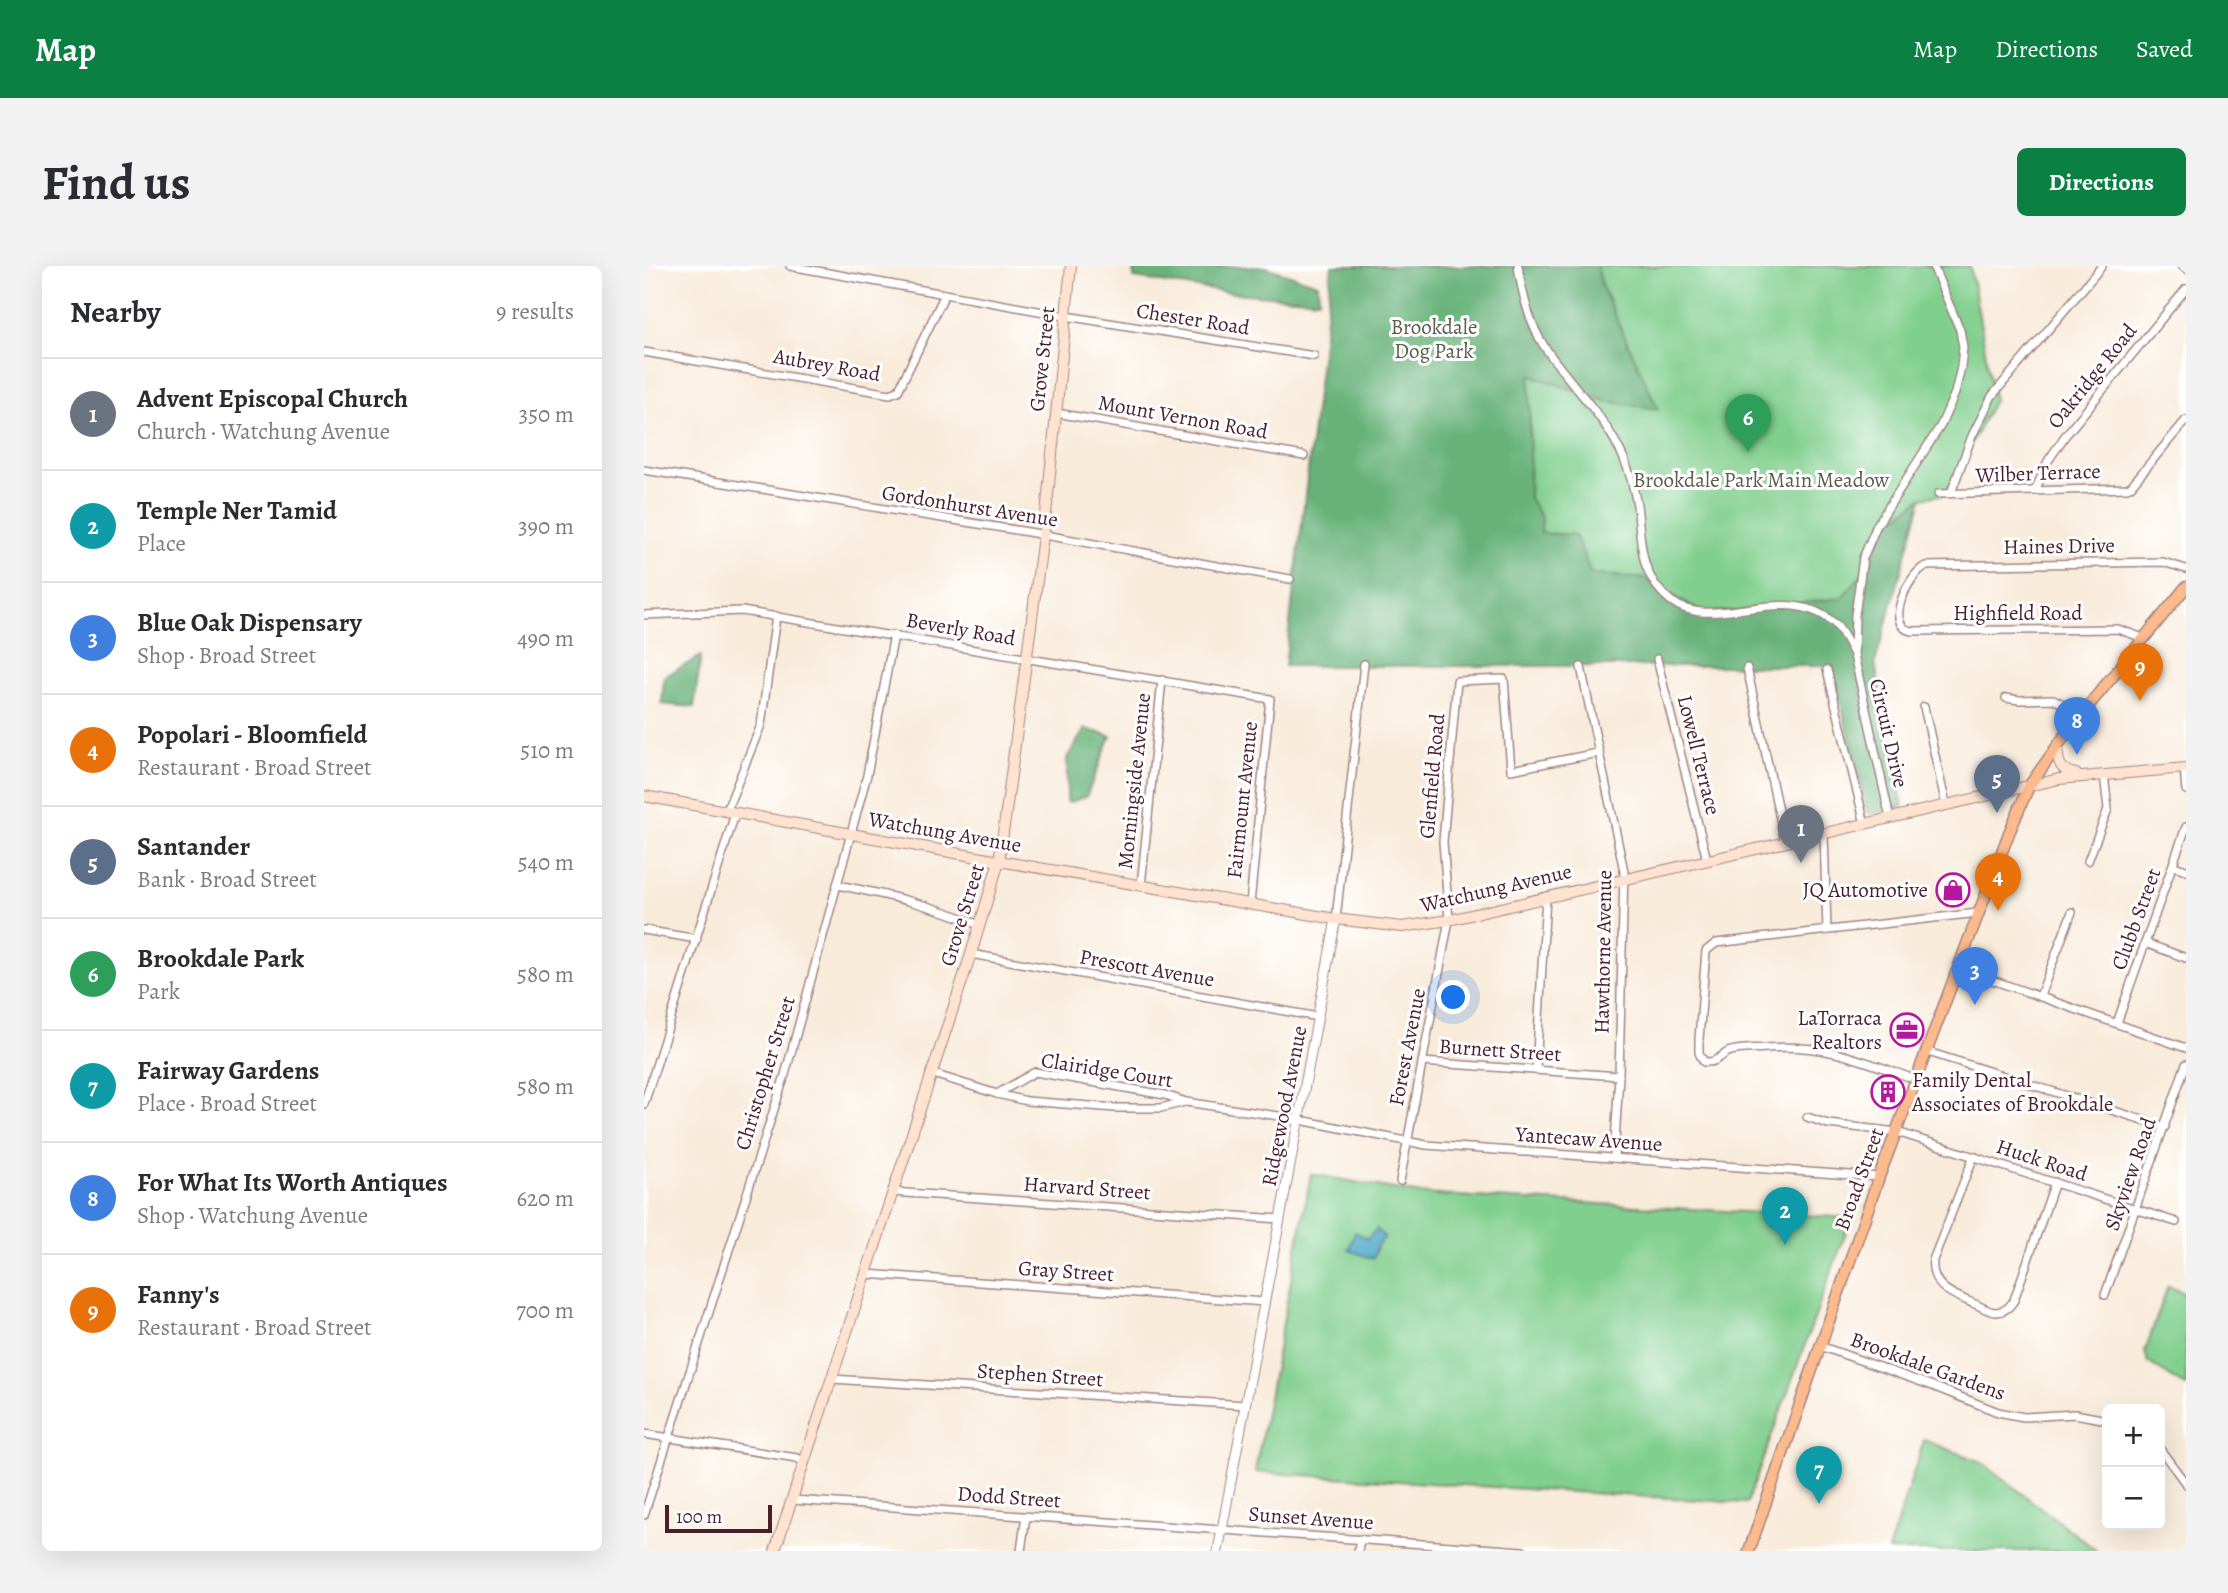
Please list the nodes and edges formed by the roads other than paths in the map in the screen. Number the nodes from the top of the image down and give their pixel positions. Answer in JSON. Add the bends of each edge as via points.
{"nodes":[{"id":1,"x":790,"y":266,"type":"edge"},
{"id":2,"x":1071,"y":266,"type":"edge"},
{"id":3,"x":1518,"y":266,"type":"edge"},
{"id":4,"x":1933,"y":266,"type":"edge"},
{"id":5,"x":2102,"y":266,"type":"edge"},
{"id":6,"x":2186,"y":289,"type":"edge"},
{"id":7,"x":945,"y":294,"type":"junction"},
{"id":8,"x":1066,"y":316,"type":"junction"},
{"id":9,"x":644,"y":352,"type":"edge"},
{"id":10,"x":1314,"y":356,"type":"dead end"},
{"id":11,"x":1056,"y":413,"type":"junction"},
{"id":12,"x":2186,"y":420,"type":"edge"},
{"id":13,"x":1304,"y":456,"type":"dead end"},
{"id":14,"x":644,"y":470,"type":"edge"},
{"id":15,"x":2035,"y":491,"type":"junction"},
{"id":16,"x":1938,"y":494,"type":"dead end"},
{"id":17,"x":1951,"y":494,"type":"junction"},
{"id":18,"x":1043,"y":535,"type":"junction"},
{"id":19,"x":2186,"y":569,"type":"edge"},
{"id":20,"x":1290,"y":579,"type":"dead end"},
{"id":21,"x":2186,"y":587,"type":"edge"},
{"id":22,"x":2182,"y":600,"type":"edge"},
{"id":23,"x":644,"y":615,"type":"edge"},
{"id":24,"x":776,"y":616,"type":"junction"},
{"id":25,"x":1897,"y":618,"type":"joint"},
{"id":26,"x":894,"y":635,"type":"junction"},
{"id":27,"x":2143,"y":638,"type":"junction"},
{"id":28,"x":1854,"y":655,"type":"junction"},
{"id":29,"x":1026,"y":658,"type":"junction"},
{"id":30,"x":1657,"y":659,"type":"dead end"},
{"id":31,"x":1364,"y":664,"type":"dead end"},
{"id":32,"x":1581,"y":667,"type":"dead end"},
{"id":33,"x":1746,"y":668,"type":"dead end"},
{"id":34,"x":1827,"y":670,"type":"dead end"},
{"id":35,"x":1163,"y":680,"type":"junction"},
{"id":36,"x":2006,"y":698,"type":"dead end"},
{"id":37,"x":1270,"y":699,"type":"joint"},
{"id":38,"x":1924,"y":708,"type":"dead end"},
{"id":39,"x":2081,"y":713,"type":"junction"},
{"id":40,"x":2057,"y":747,"type":"junction"},
{"id":41,"x":1598,"y":753,"type":"junction"},
{"id":42,"x":2185,"y":768,"type":"edge"},
{"id":43,"x":2104,"y":774,"type":"junction"},
{"id":44,"x":2083,"y":776,"type":"junction"},
{"id":45,"x":2029,"y":786,"type":"junction"},
{"id":46,"x":2186,"y":790,"type":"edge"},
{"id":47,"x":644,"y":796,"type":"edge"},
{"id":48,"x":1946,"y":805,"type":"junction"},
{"id":49,"x":731,"y":813,"type":"junction"},
{"id":50,"x":1890,"y":818,"type":"junction"},
{"id":51,"x":1865,"y":824,"type":"junction"},
{"id":52,"x":2186,"y":827,"type":"edge"},
{"id":53,"x":1824,"y":834,"type":"junction"},
{"id":54,"x":852,"y":835,"type":"junction"},
{"id":55,"x":1785,"y":842,"type":"junction"},
{"id":56,"x":1707,"y":860,"type":"junction"},
{"id":57,"x":999,"y":861,"type":"junction"},
{"id":58,"x":2088,"y":862,"type":"dead end"},
{"id":59,"x":2174,"y":866,"type":"junction"},
{"id":60,"x":2186,"y":870,"type":"edge"},
{"id":61,"x":1624,"y":879,"type":"junction"},
{"id":62,"x":838,"y":885,"type":"junction"},
{"id":63,"x":1141,"y":886,"type":"junction"},
{"id":64,"x":1546,"y":897,"type":"junction"},
{"id":65,"x":1250,"y":904,"type":"junction"},
{"id":66,"x":2072,"y":912,"type":"dead end"},
{"id":67,"x":1978,"y":913,"type":"junction"},
{"id":68,"x":1336,"y":919,"type":"junction"},
{"id":69,"x":1449,"y":920,"type":"junction"},
{"id":70,"x":979,"y":925,"type":"junction"},
{"id":71,"x":644,"y":930,"type":"edge"},
{"id":72,"x":1827,"y":930,"type":"junction"},
{"id":73,"x":697,"y":939,"type":"junction"},
{"id":74,"x":2145,"y":943,"type":"junction"},
{"id":75,"x":971,"y":954,"type":"junction"},
{"id":76,"x":2186,"y":958,"type":"edge"},
{"id":77,"x":1958,"y":968,"type":"junction"},
{"id":78,"x":2040,"y":996,"type":"junction"},
{"id":79,"x":1318,"y":1017,"type":"junction"},
{"id":80,"x":2117,"y":1023,"type":"junction"},
{"id":81,"x":2186,"y":1048,"type":"edge"},
{"id":82,"x":1928,"y":1052,"type":"junction"},
{"id":83,"x":1422,"y":1062,"type":"junction"},
{"id":84,"x":2186,"y":1064,"type":"edge"},
{"id":85,"x":1536,"y":1070,"type":"junction"},
{"id":86,"x":930,"y":1073,"type":"junction"},
{"id":87,"x":1619,"y":1076,"type":"junction"},
{"id":88,"x":1023,"y":1079,"type":"junction"},
{"id":89,"x":1917,"y":1080,"type":"junction"},
{"id":90,"x":997,"y":1094,"type":"junction"},
{"id":91,"x":1027,"y":1101,"type":"junction"},
{"id":92,"x":1186,"y":1102,"type":"junction"},
{"id":93,"x":644,"y":1104,"type":"edge"},
{"id":94,"x":1807,"y":1117,"type":"dead end"},
{"id":95,"x":1299,"y":1120,"type":"junction"},
{"id":96,"x":2165,"y":1128,"type":"junction"},
{"id":97,"x":1897,"y":1132,"type":"junction"},
{"id":98,"x":1407,"y":1143,"type":"junction"},
{"id":99,"x":1974,"y":1156,"type":"junction"},
{"id":100,"x":1614,"y":1158,"type":"junction"},
{"id":101,"x":1879,"y":1177,"type":"junction"},
{"id":102,"x":1399,"y":1181,"type":"dead end"},
{"id":103,"x":2055,"y":1182,"type":"junction"},
{"id":104,"x":892,"y":1192,"type":"junction"},
{"id":105,"x":2136,"y":1209,"type":"junction"},
{"id":106,"x":1280,"y":1219,"type":"junction"},
{"id":107,"x":2176,"y":1222,"type":"dead end"},
{"id":108,"x":866,"y":1274,"type":"junction"},
{"id":109,"x":2105,"y":1295,"type":"dead end"},
{"id":110,"x":1265,"y":1302,"type":"junction"},
{"id":111,"x":1820,"y":1346,"type":"junction"},
{"id":112,"x":832,"y":1380,"type":"junction"},
{"id":113,"x":1245,"y":1405,"type":"junction"},
{"id":114,"x":2102,"y":1419,"type":"edge"},
{"id":115,"x":644,"y":1434,"type":"edge"},
{"id":116,"x":668,"y":1438,"type":"junction"},
{"id":117,"x":2165,"y":1456,"type":"edge"},
{"id":118,"x":806,"y":1462,"type":"junction"},
{"id":119,"x":2186,"y":1484,"type":"edge"},
{"id":120,"x":793,"y":1500,"type":"junction"},
{"id":121,"x":644,"y":1515,"type":"edge"},
{"id":122,"x":1026,"y":1516,"type":"junction"},
{"id":123,"x":1222,"y":1529,"type":"junction"},
{"id":124,"x":1360,"y":1539,"type":"junction"},
{"id":125,"x":1464,"y":1549,"type":"edge"},
{"id":126,"x":775,"y":1551,"type":"edge"},
{"id":127,"x":1021,"y":1551,"type":"edge"},
{"id":128,"x":1218,"y":1551,"type":"edge"},
{"id":129,"x":1358,"y":1551,"type":"edge"},
{"id":130,"x":1523,"y":1551,"type":"edge"},
{"id":131,"x":1749,"y":1551,"type":"edge"}],
"edges":[{"from":1,"to":7,"type":"street","name":"Chester Road"},
{"from":2,"to":8,"type":"main road","name":"Grove Street"},
{"from":3,"to":28,"type":"street","via":[[1522,297],[1543,344],[1603,420],[1630,474],[1642,558],[1653,583],[1687,610],[1710,613],[1771,604],[1814,611],[1833,622]]},
{"from":4,"to":28,"type":"street","via":[[1960,330],[1961,367],[1941,425],[1877,525],[1863,558]]},
{"from":5,"to":17,"type":"street","via":[[1992,396]]},
{"from":6,"to":15,"type":"street","name":"Oakridge Road","via":[[2065,436]]},
{"from":7,"to":8,"type":"street","name":"Chester Road"},
{"from":7,"to":9,"type":"street","name":"Aubrey Road","via":[[898,391],[890,394]]},
{"from":8,"to":10,"type":"street","name":"Chester Road"},
{"from":8,"to":11,"type":"main road","name":"Grove Street"},
{"from":11,"to":13,"type":"street","name":"Mount Vernon Road"},
{"from":11,"to":18,"type":"main road","name":"Grove Street"},
{"from":12,"to":15,"type":"street","name":"Wilber Terrace","via":[[2127,488]]},
{"from":14,"to":18,"type":"street","name":"Gordonhurst Avenue"},
{"from":15,"to":17,"type":"street","name":"Wilber Terrace"},
{"from":16,"to":17,"type":"street","name":"Wilber Terrace"},
{"from":18,"to":20,"type":"street","name":"Gordonhurst Avenue"},
{"from":18,"to":29,"type":"main road","name":"Grove Street"},
{"from":19,"to":25,"type":"street","name":"Haines Drive","via":[[2163,562],[1931,565],[1914,575]]},
{"from":21,"to":22,"type":"main road","name":"Broad Street"},
{"from":22,"to":27,"type":"main road","name":"Broad Street"},
{"from":23,"to":24,"type":"street","name":"Beverly Road","via":[[741,611]]},
{"from":24,"to":26,"type":"street","name":"Beverly Road"},
{"from":24,"to":49,"type":"street","via":[[761,724]]},
{"from":25,"to":27,"type":"street","name":"Highfield Road","via":[[1903,628],[1912,631],[2118,629]]},
{"from":26,"to":29,"type":"street","name":"Beverly Road"},
{"from":26,"to":54,"type":"street","name":"Christopher Street"},
{"from":27,"to":39,"type":"main road","name":"Broad Street"},
{"from":28,"to":50,"type":"street","name":"Circuit Drive"},
{"from":29,"to":35,"type":"street","name":"Beverly Road"},
{"from":29,"to":57,"type":"main road","name":"Grove Street"},
{"from":30,"to":56,"type":"street","name":"Lowell Terrace"},
{"from":31,"to":68,"type":"street","name":"Ridgewood Avenue"},
{"from":32,"to":41,"type":"street","name":"Hawthorne Avenue"},
{"from":33,"to":55,"type":"street"},
{"from":34,"to":51,"type":"street"},
{"from":35,"to":37,"type":"street","name":"Beverly Road"},
{"from":35,"to":63,"type":"street","name":"Morningside Avenue"},
{"from":36,"to":39,"type":"street","via":[[2053,699]]},
{"from":37,"to":65,"type":"street","name":"Fairmount Avenue"},
{"from":38,"to":48,"type":"street"},
{"from":39,"to":40,"type":"main road","name":"Broad Street"},
{"from":40,"to":44,"type":"main road","via":[[2060,766]]},
{"from":40,"to":45,"type":"main road","name":"Broad Street"},
{"from":41,"to":61,"type":"street","name":"Hawthorne Avenue"},
{"from":41,"to":69,"type":"street","name":"Glenfield Road","via":[[1511,770],[1504,680],[1458,681],[1443,842]]},
{"from":42,"to":43,"type":"main road","name":"Watchung Avenue"},
{"from":42,"to":46,"type":"street"},
{"from":43,"to":44,"type":"main road","name":"Watchung Avenue"},
{"from":43,"to":58,"type":"street","via":[[2108,809]]},
{"from":44,"to":45,"type":"main road","name":"Watchung Avenue"},
{"from":45,"to":48,"type":"main road","name":"Watchung Avenue"},
{"from":45,"to":67,"type":"main road","name":"Broad Street"},
{"from":47,"to":49,"type":"main road","name":"Watchung Avenue"},
{"from":48,"to":50,"type":"main road","name":"Watchung Avenue"},
{"from":49,"to":54,"type":"main road","name":"Watchung Avenue"},
{"from":49,"to":73,"type":"street"},
{"from":50,"to":51,"type":"main road","name":"Watchung Avenue"},
{"from":51,"to":53,"type":"main road","name":"Watchung Avenue"},
{"from":52,"to":59,"type":"street","name":"Clubb Street"},
{"from":53,"to":55,"type":"main road","name":"Watchung Avenue"},
{"from":53,"to":72,"type":"street"},
{"from":54,"to":57,"type":"main road","name":"Watchung Avenue"},
{"from":54,"to":62,"type":"street","name":"Christopher Street"},
{"from":55,"to":56,"type":"main road","name":"Watchung Avenue"},
{"from":56,"to":61,"type":"main road","name":"Watchung Avenue"},
{"from":57,"to":63,"type":"main road","name":"Watchung Avenue"},
{"from":57,"to":70,"type":"main road","name":"Grove Street"},
{"from":59,"to":60,"type":"street"},
{"from":59,"to":74,"type":"street","name":"Clubb Street"},
{"from":61,"to":64,"type":"main road","name":"Watchung Avenue"},
{"from":61,"to":87,"type":"street","name":"Hawthorne Avenue"},
{"from":62,"to":70,"type":"street","via":[[911,899]]},
{"from":62,"to":116,"type":"street","name":"Christopher Street","via":[[785,1075]]},
{"from":63,"to":65,"type":"main road","name":"Watchung Avenue"},
{"from":64,"to":69,"type":"main road","name":"Watchung Avenue"},
{"from":64,"to":85,"type":"street"},
{"from":65,"to":68,"type":"main road","name":"Watchung Avenue"},
{"from":66,"to":78,"type":"street"},
{"from":67,"to":72,"type":"street"},
{"from":67,"to":77,"type":"main road","name":"Broad Street"},
{"from":68,"to":69,"type":"main road","name":"Watchung Avenue","via":[[1402,927]]},
{"from":68,"to":79,"type":"street","name":"Ridgewood Avenue"},
{"from":69,"to":83,"type":"street","name":"Forest Avenue"},
{"from":70,"to":75,"type":"main road","name":"Grove Street"},
{"from":71,"to":73,"type":"street"},
{"from":72,"to":89,"type":"street","via":[[1711,946],[1706,951],[1699,1039],[1704,1062],[1716,1061],[1729,1052],[1816,1048]]},
{"from":73,"to":93,"type":"street"},
{"from":74,"to":76,"type":"street"},
{"from":74,"to":80,"type":"street","name":"Clubb Street"},
{"from":75,"to":79,"type":"street","name":"Prescott Avenue"},
{"from":75,"to":86,"type":"main road","name":"Grove Street"},
{"from":77,"to":78,"type":"street"},
{"from":77,"to":82,"type":"main road","name":"Broad Street"},
{"from":78,"to":80,"type":"street"},
{"from":79,"to":95,"type":"street","name":"Ridgewood Avenue"},
{"from":80,"to":81,"type":"street"},
{"from":82,"to":89,"type":"main road","name":"Broad Street"},
{"from":82,"to":96,"type":"street"},
{"from":83,"to":85,"type":"street","name":"Burnett Street"},
{"from":83,"to":98,"type":"street","name":"Forest Avenue"},
{"from":84,"to":96,"type":"street","name":"Skyview Road"},
{"from":85,"to":87,"type":"street","name":"Burnett Street"},
{"from":86,"to":90,"type":"street","name":"Clairidge Court"},
{"from":86,"to":104,"type":"main road","name":"Grove Street"},
{"from":87,"to":100,"type":"street","name":"Hawthorne Avenue"},
{"from":88,"to":90,"type":"street","name":"Clairidge Court"},
{"from":88,"to":91,"type":"street","name":"Clairidge Court"},
{"from":88,"to":92,"type":"street","name":"Clairidge Court","via":[[1035,1072]]},
{"from":89,"to":97,"type":"main road","name":"Broad Street"},
{"from":90,"to":91,"type":"street","name":"Clairidge Court"},
{"from":91,"to":92,"type":"street","name":"Clairidge Court","via":[[1115,1108],[1161,1108]]},
{"from":92,"to":95,"type":"street","name":"Clairidge Court"},
{"from":94,"to":97,"type":"street","name":"Huck Road"},
{"from":95,"to":98,"type":"street","name":"Yantecaw Avenue"},
{"from":95,"to":106,"type":"street","name":"Ridgewood Avenue"},
{"from":96,"to":105,"type":"street","name":"Skyview Road"},
{"from":97,"to":99,"type":"street","name":"Huck Road"},
{"from":97,"to":101,"type":"main road","name":"Broad Street"},
{"from":98,"to":100,"type":"street","name":"Yantecaw Avenue"},
{"from":98,"to":102,"type":"street","name":"Forest Avenue"},
{"from":99,"to":103,"type":"street","name":"Huck Road"},
{"from":99,"to":103,"type":"street","via":[[1933,1260],[1933,1272],[1946,1291],[1991,1311],[2007,1309],[2014,1300]]},
{"from":100,"to":101,"type":"street","name":"Yantecaw Avenue"},
{"from":101,"to":111,"type":"main road","name":"Broad Street"},
{"from":103,"to":105,"type":"street","name":"Huck Road"},
{"from":104,"to":106,"type":"street","name":"Harvard Street"},
{"from":104,"to":108,"type":"main road","name":"Grove Street"},
{"from":105,"to":107,"type":"street","name":"Huck Road"},
{"from":105,"to":109,"type":"street","name":"Skyview Road"},
{"from":106,"to":110,"type":"street","name":"Ridgewood Avenue"},
{"from":108,"to":110,"type":"street","name":"Gray Street"},
{"from":108,"to":112,"type":"main road","name":"Grove Street"},
{"from":110,"to":113,"type":"street","name":"Ridgewood Avenue"},
{"from":111,"to":114,"type":"street","name":"Brookdale Gardens","via":[[1998,1412]]},
{"from":111,"to":131,"type":"main road","name":"Broad Street"},
{"from":112,"to":113,"type":"street","name":"Stephen Street"},
{"from":112,"to":118,"type":"main road","name":"Grove Street"},
{"from":113,"to":123,"type":"street","name":"Ridgewood Avenue"},
{"from":115,"to":116,"type":"street"},
{"from":116,"to":118,"type":"street"},
{"from":116,"to":121,"type":"street","name":"Christopher Street"},
{"from":117,"to":119,"type":"street"},
{"from":118,"to":120,"type":"main road","name":"Grove Street"},
{"from":120,"to":122,"type":"street","name":"Dodd Street"},
{"from":120,"to":126,"type":"main road","name":"Grove Street"},
{"from":122,"to":123,"type":"street","name":"Dodd Street"},
{"from":122,"to":127,"type":"street"},
{"from":123,"to":124,"type":"street","name":"Sunset Avenue"},
{"from":123,"to":128,"type":"street","name":"Ridgewood Avenue"},
{"from":124,"to":125,"type":"street","name":"Sunset Avenue"},
{"from":124,"to":129,"type":"street"},
{"from":125,"to":130,"type":"street","name":"Sunset Avenue"}]}
